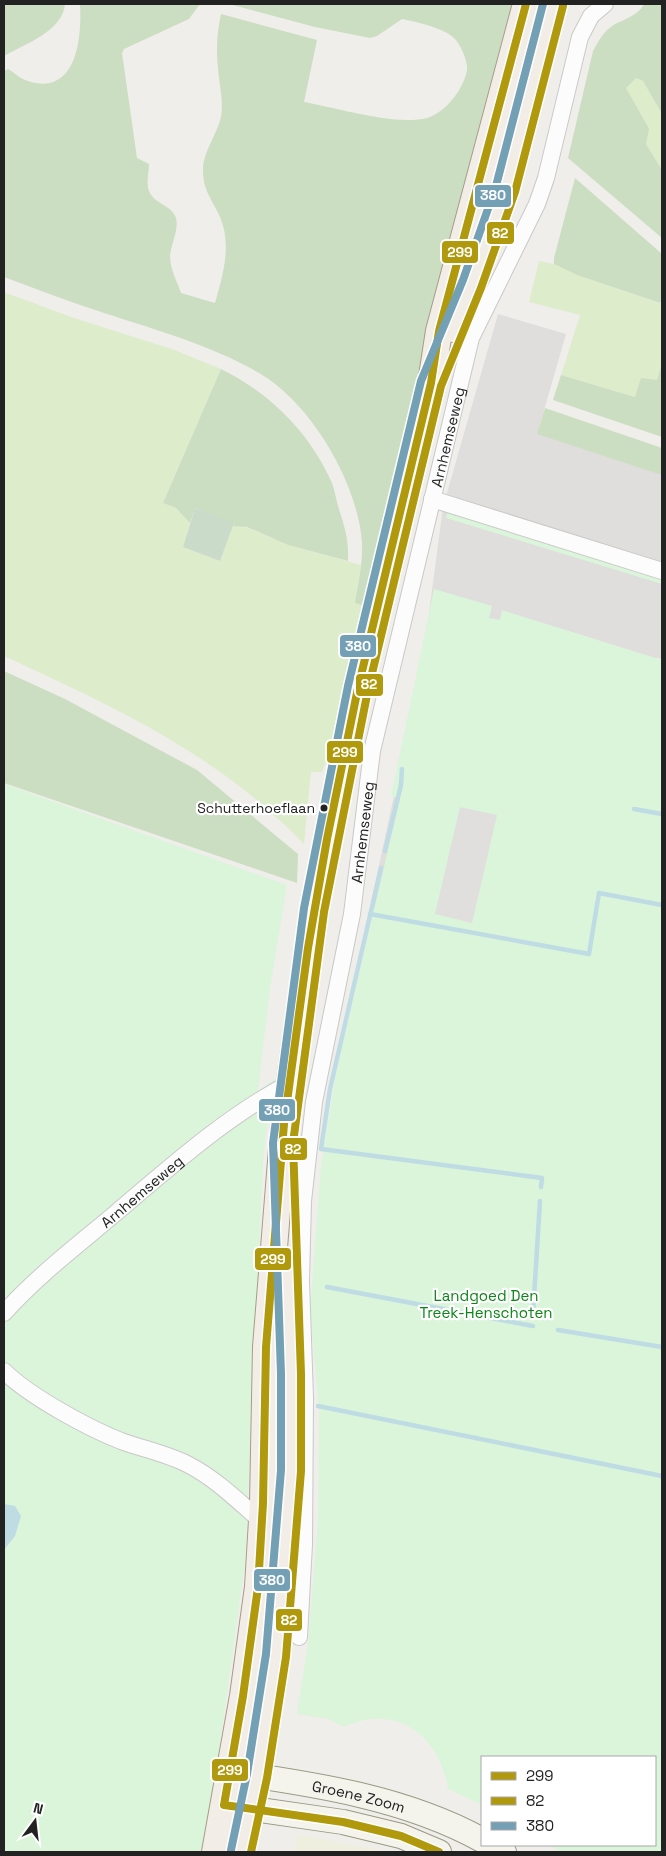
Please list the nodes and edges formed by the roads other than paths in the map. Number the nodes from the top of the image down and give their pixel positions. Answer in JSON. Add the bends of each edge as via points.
{"nodes":[{"id":1,"x":553,"y":4,"type":"edge"},
{"id":2,"x":604,"y":4,"type":"edge"},
{"id":3,"x":524,"y":9,"type":"edge"},
{"id":4,"x":431,"y":383,"type":"junction"},
{"id":5,"x":432,"y":499,"type":"junction"},
{"id":6,"x":662,"y":571,"type":"edge"},
{"id":7,"x":290,"y":1083,"type":"junction"},
{"id":8,"x":283,"y":1143,"type":"junction"},
{"id":9,"x":4,"y":1314,"type":"edge"},
{"id":10,"x":4,"y":1372,"type":"edge"},
{"id":11,"x":261,"y":1521,"type":"junction"},
{"id":12,"x":299,"y":1637,"type":"dead end"},
{"id":13,"x":229,"y":1772,"type":"junction"},
{"id":14,"x":257,"y":1776,"type":"junction"},
{"id":15,"x":224,"y":1805,"type":"junction"},
{"id":16,"x":250,"y":1809,"type":"junction"},
{"id":17,"x":481,"y":1839,"type":"edge"},
{"id":18,"x":492,"y":1846,"type":"edge"},
{"id":19,"x":215,"y":1852,"type":"edge"},
{"id":20,"x":241,"y":1852,"type":"edge"},
{"id":21,"x":439,"y":1852,"type":"edge"},
{"id":22,"x":504,"y":1852,"type":"edge"}],
"edges":[{"from":1,"to":4,"type":"main road","name":"Arnhemseweg","via":[[503,198]]},
{"from":2,"to":5,"type":"street","name":"Arnhemseweg","via":[[591,16],[580,37],[537,204],[471,338]]},
{"from":3,"to":4,"type":"main road","name":"Arnhemseweg","via":[[440,331]]},
{"from":4,"to":7,"type":"main road","name":"Arnhemseweg","via":[[358,688],[330,823],[308,948]]},
{"from":5,"to":6,"type":"street"},
{"from":5,"to":12,"type":"street","name":"Arnhemseweg","via":[[372,751],[352,914],[313,1111],[301,1281],[305,1398],[304,1544]]},
{"from":7,"to":8,"type":"main road","name":"Arnhemseweg"},
{"from":7,"to":9,"type":"street","name":"Arnhemseweg","via":[[256,1101],[145,1188],[27,1287]]},
{"from":8,"to":11,"type":"main road","name":"Arnhemseweg","via":[[266,1347]]},
{"from":8,"to":14,"type":"main road","name":"Arnhemseweg","via":[[291,1470],[276,1655]]},
{"from":10,"to":11,"type":"street","via":[[13,1381],[77,1419],[120,1440],[188,1465],[209,1477]]},
{"from":11,"to":13,"type":"main road","name":"Arnhemseweg","via":[[258,1587]]},
{"from":13,"to":14,"type":"main road","name":"Groene Zoom"},
{"from":13,"to":15,"type":"main road","name":"Arnhemseweg"},
{"from":14,"to":16,"type":"main road","name":"Arnhemseweg"},
{"from":14,"to":17,"type":"main road","name":"Groene Zoom","via":[[377,1799],[455,1825]]},
{"from":15,"to":16,"type":"main road","name":"Groene Zoom"},
{"from":15,"to":19,"type":"main road","name":"Arnhemseweg"},
{"from":16,"to":20,"type":"main road","name":"Arnhemseweg"},
{"from":16,"to":21,"type":"main road","name":"Groene Zoom","via":[[343,1822],[401,1836]]},
{"from":18,"to":22,"type":"main road"}]}
